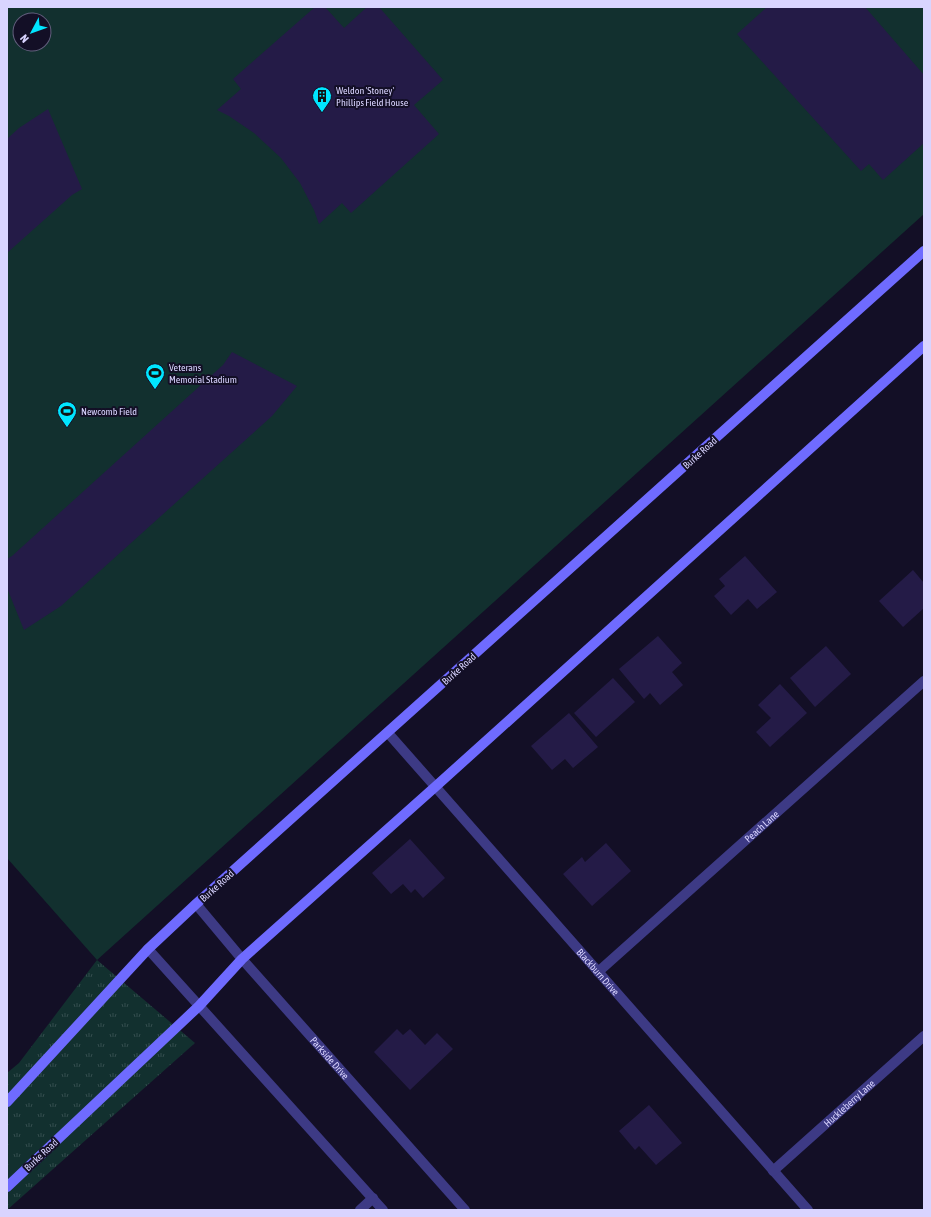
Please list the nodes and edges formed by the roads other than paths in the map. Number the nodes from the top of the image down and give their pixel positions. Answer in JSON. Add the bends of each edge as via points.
{"nodes":[{"id":1,"x":924,"y":251,"type":"edge"},
{"id":2,"x":924,"y":346,"type":"edge"},
{"id":3,"x":924,"y":681,"type":"edge"},
{"id":4,"x":388,"y":733,"type":"junction"},
{"id":5,"x":435,"y":787,"type":"junction"},
{"id":6,"x":196,"y":904,"type":"junction"},
{"id":7,"x":148,"y":949,"type":"junction"},
{"id":8,"x":242,"y":959,"type":"junction"},
{"id":9,"x":598,"y":972,"type":"junction"},
{"id":10,"x":199,"y":1006,"type":"junction"},
{"id":11,"x":924,"y":1036,"type":"edge"},
{"id":12,"x":7,"y":1102,"type":"edge"},
{"id":13,"x":773,"y":1171,"type":"junction"},
{"id":14,"x":7,"y":1187,"type":"edge"},
{"id":15,"x":373,"y":1198,"type":"junction"},
{"id":16,"x":360,"y":1210,"type":"edge"},
{"id":17,"x":384,"y":1210,"type":"edge"},
{"id":18,"x":465,"y":1210,"type":"edge"},
{"id":19,"x":808,"y":1210,"type":"edge"}],
"edges":[{"from":1,"to":4,"type":"main road","name":"Burke Road"},
{"from":2,"to":5,"type":"main road","name":"Burke Road"},
{"from":3,"to":9,"type":"street","name":"Peach Lane"},
{"from":4,"to":5,"type":"street","name":"Blackburn Drive"},
{"from":4,"to":6,"type":"main road","name":"Burke Road"},
{"from":5,"to":8,"type":"main road","name":"Burke Road"},
{"from":5,"to":9,"type":"street","name":"Blackburn Drive"},
{"from":6,"to":7,"type":"main road","name":"Burke Road"},
{"from":6,"to":8,"type":"street","name":"Parkside Drive"},
{"from":7,"to":10,"type":"street"},
{"from":7,"to":12,"type":"main road","name":"Burke Road"},
{"from":8,"to":10,"type":"main road","name":"Burke Road"},
{"from":8,"to":18,"type":"street","name":"Parkside Drive"},
{"from":9,"to":13,"type":"street","name":"Blackburn Drive"},
{"from":10,"to":14,"type":"main road","name":"Burke Road"},
{"from":10,"to":15,"type":"street"},
{"from":11,"to":13,"type":"street","name":"Huckleberry Lane"},
{"from":13,"to":19,"type":"street","name":"Blackburn Drive"},
{"from":15,"to":16,"type":"street"},
{"from":15,"to":17,"type":"street"}]}
